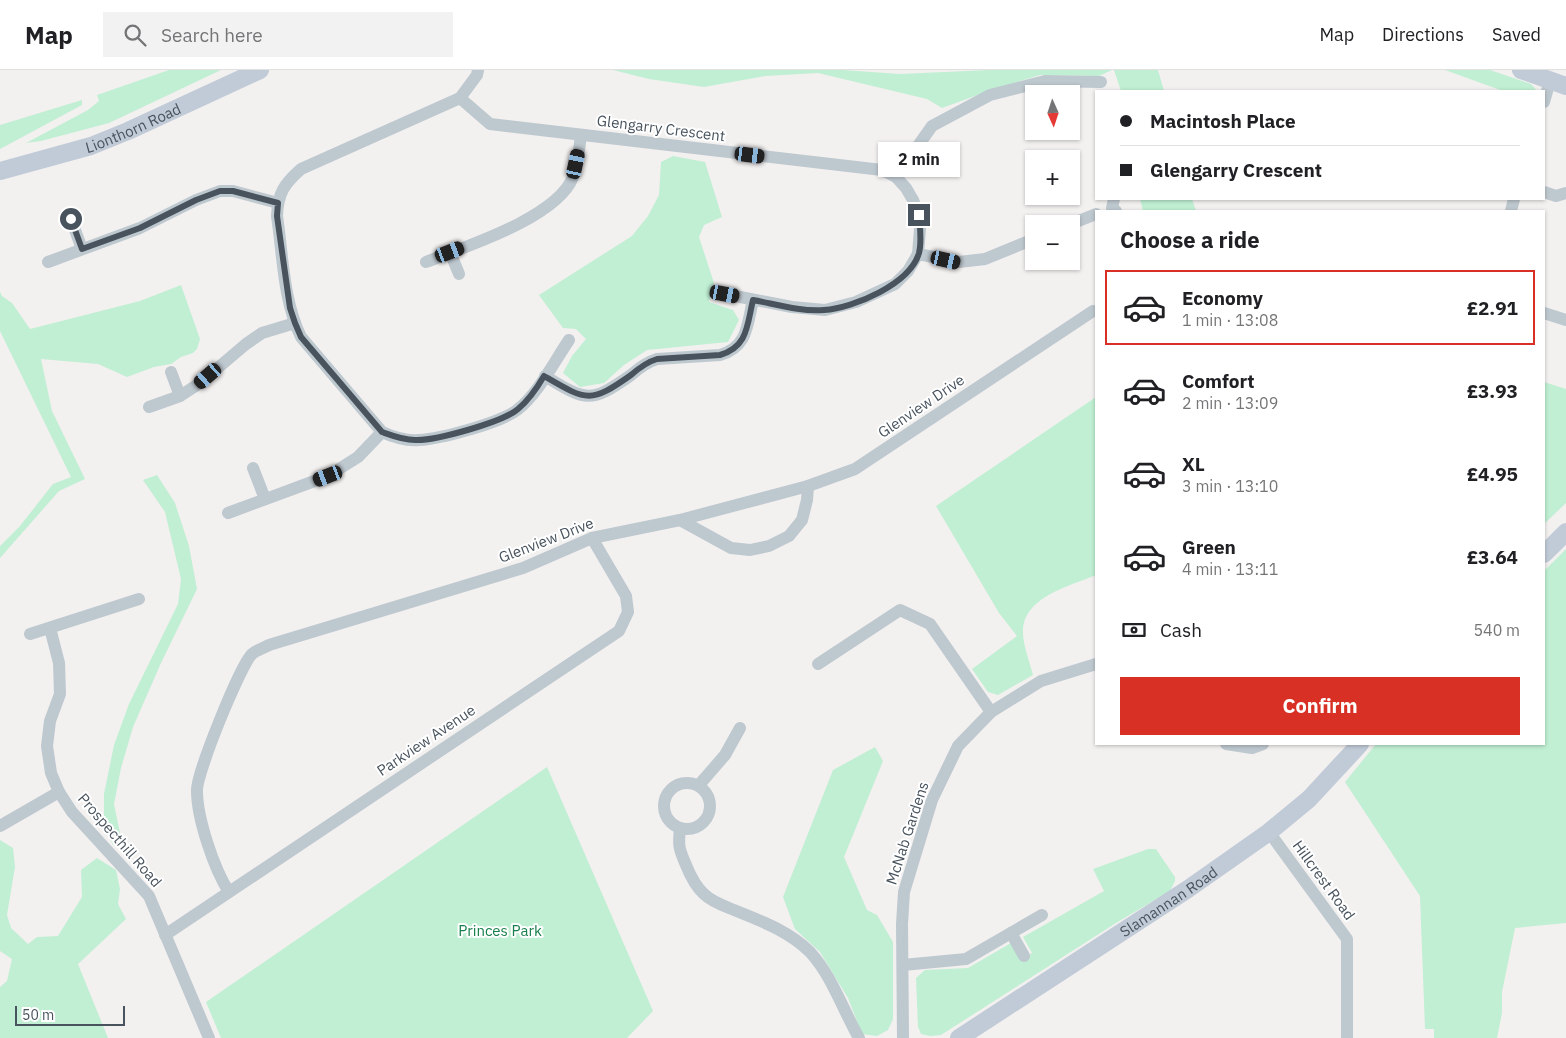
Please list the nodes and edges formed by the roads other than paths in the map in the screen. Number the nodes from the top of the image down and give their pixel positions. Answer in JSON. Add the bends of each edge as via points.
{"nodes":[{"id":1,"x":260,"y":70,"type":"edge"},
{"id":2,"x":478,"y":70,"type":"edge"},
{"id":3,"x":1521,"y":70,"type":"edge"},
{"id":4,"x":1101,"y":82,"type":"dead end"},
{"id":5,"x":1558,"y":84,"type":"edge"},
{"id":6,"x":460,"y":98,"type":"junction"},
{"id":7,"x":1545,"y":101,"type":"edge"},
{"id":8,"x":581,"y":135,"type":"junction"},
{"id":9,"x":0,"y":171,"type":"edge"},
{"id":10,"x":896,"y":177,"type":"junction"},
{"id":11,"x":1545,"y":192,"type":"edge"},
{"id":12,"x":1566,"y":193,"type":"edge"},
{"id":13,"x":278,"y":203,"type":"junction"},
{"id":14,"x":1095,"y":214,"type":"edge"},
{"id":15,"x":71,"y":219,"type":"dead end"},
{"id":16,"x":1080,"y":220,"type":"edge"},
{"id":17,"x":1025,"y":243,"type":"edge"},
{"id":18,"x":82,"y":249,"type":"junction"},
{"id":19,"x":450,"y":252,"type":"junction"},
{"id":20,"x":918,"y":254,"type":"junction"},
{"id":21,"x":48,"y":262,"type":"dead end"},
{"id":22,"x":426,"y":262,"type":"dead end"},
{"id":23,"x":459,"y":274,"type":"dead end"},
{"id":24,"x":725,"y":294,"type":"dead end"},
{"id":25,"x":753,"y":300,"type":"junction"},
{"id":26,"x":1093,"y":311,"type":"dead end"},
{"id":27,"x":1545,"y":313,"type":"edge"},
{"id":28,"x":1566,"y":320,"type":"edge"},
{"id":29,"x":295,"y":323,"type":"junction"},
{"id":30,"x":569,"y":340,"type":"dead end"},
{"id":31,"x":171,"y":372,"type":"dead end"},
{"id":32,"x":544,"y":376,"type":"junction"},
{"id":33,"x":180,"y":396,"type":"junction"},
{"id":34,"x":150,"y":407,"type":"dead end"},
{"id":35,"x":382,"y":432,"type":"junction"},
{"id":36,"x":253,"y":468,"type":"dead end"},
{"id":37,"x":808,"y":486,"type":"junction"},
{"id":38,"x":265,"y":500,"type":"junction"},
{"id":39,"x":228,"y":513,"type":"dead end"},
{"id":40,"x":680,"y":520,"type":"junction"},
{"id":41,"x":1566,"y":532,"type":"edge"},
{"id":42,"x":592,"y":538,"type":"junction"},
{"id":43,"x":1545,"y":553,"type":"edge"},
{"id":44,"x":138,"y":599,"type":"dead end"},
{"id":45,"x":50,"y":628,"type":"junction"},
{"id":46,"x":30,"y":634,"type":"dead end"},
{"id":47,"x":818,"y":664,"type":"dead end"},
{"id":48,"x":1095,"y":664,"type":"edge"},
{"id":49,"x":991,"y":712,"type":"junction"},
{"id":50,"x":740,"y":728,"type":"dead end"},
{"id":51,"x":1232,"y":745,"type":"edge"},
{"id":52,"x":1260,"y":745,"type":"edge"},
{"id":53,"x":1359,"y":745,"type":"edge"},
{"id":54,"x":698,"y":785,"type":"junction"},
{"id":55,"x":59,"y":792,"type":"junction"},
{"id":56,"x":0,"y":826,"type":"edge"},
{"id":57,"x":680,"y":828,"type":"junction"},
{"id":58,"x":1269,"y":832,"type":"junction"},
{"id":59,"x":229,"y":892,"type":"junction"},
{"id":60,"x":1042,"y":915,"type":"dead end"},
{"id":61,"x":1011,"y":933,"type":"junction"},
{"id":62,"x":165,"y":935,"type":"junction"},
{"id":63,"x":1024,"y":956,"type":"dead end"},
{"id":64,"x":903,"y":965,"type":"junction"},
{"id":65,"x":208,"y":1038,"type":"edge"},
{"id":66,"x":859,"y":1038,"type":"edge"},
{"id":67,"x":903,"y":1038,"type":"edge"},
{"id":68,"x":959,"y":1038,"type":"edge"},
{"id":69,"x":1347,"y":1038,"type":"edge"}],
"edges":[{"from":1,"to":9,"type":"main road","name":"Lionthorn Road","via":[[91,146]]},
{"from":2,"to":6,"type":"street"},
{"from":3,"to":5,"type":"main road"},
{"from":4,"to":10,"type":"street","via":[[1045,81],[990,95],[932,126]]},
{"from":5,"to":7,"type":"street"},
{"from":6,"to":8,"type":"street","name":"Glengarry Crescent","via":[[490,124]]},
{"from":6,"to":13,"type":"street","via":[[301,169],[287,182]]},
{"from":8,"to":10,"type":"street","name":"Glengarry Crescent","via":[[882,170]]},
{"from":8,"to":19,"type":"street","via":[[573,178],[562,193],[511,229]]},
{"from":10,"to":20,"type":"street","via":[[906,188],[919,215]]},
{"from":11,"to":12,"type":"street","via":[[1556,196]]},
{"from":13,"to":18,"type":"street","via":[[233,191],[220,191],[140,228]]},
{"from":13,"to":29,"type":"street","via":[[290,308]]},
{"from":14,"to":16,"type":"street"},
{"from":15,"to":18,"type":"street"},
{"from":17,"to":20,"type":"street","via":[[985,259],[959,262]]},
{"from":18,"to":21,"type":"street"},
{"from":19,"to":22,"type":"street"},
{"from":19,"to":23,"type":"street"},
{"from":20,"to":25,"type":"street","via":[[895,284],[856,302],[825,310]]},
{"from":24,"to":25,"type":"street"},
{"from":25,"to":32,"type":"street","via":[[744,338],[729,352],[657,359],[598,395],[578,395]]},
{"from":26,"to":37,"type":"street","name":"Glenview Drive","via":[[856,469]]},
{"from":27,"to":28,"type":"street"},
{"from":29,"to":33,"type":"street","via":[[262,333]]},
{"from":29,"to":35,"type":"street","via":[[301,337]]},
{"from":30,"to":32,"type":"street"},
{"from":31,"to":33,"type":"street"},
{"from":32,"to":35,"type":"street","via":[[517,411],[494,422],[417,440]]},
{"from":33,"to":34,"type":"street"},
{"from":35,"to":38,"type":"street","via":[[358,456],[328,476]]},
{"from":36,"to":38,"type":"street"},
{"from":37,"to":40,"type":"street","name":"Glenview Drive"},
{"from":37,"to":40,"type":"street","via":[[802,520],[789,536],[769,546],[750,550],[731,548]]},
{"from":38,"to":39,"type":"street"},
{"from":40,"to":42,"type":"street","name":"Glenview Drive"},
{"from":41,"to":43,"type":"main road"},
{"from":42,"to":59,"type":"street","name":"Parkview Avenue","via":[[626,596],[628,612],[619,631]]},
{"from":42,"to":59,"type":"street","name":"Glenview Drive","via":[[523,568],[269,645],[252,654],[231,692],[196,789],[207,840]]},
{"from":44,"to":45,"type":"street"},
{"from":45,"to":46,"type":"street"},
{"from":45,"to":55,"type":"street","name":"Prospecthill Road","via":[[60,663],[60,694],[50,721],[47,746],[51,772]]},
{"from":47,"to":49,"type":"street","via":[[900,610],[930,624]]},
{"from":48,"to":49,"type":"street","name":"McNab Gardens","via":[[1041,681]]},
{"from":49,"to":64,"type":"street","name":"McNab Gardens","via":[[958,746],[932,800],[904,892]]},
{"from":50,"to":54,"type":"street","via":[[725,755]]},
{"from":51,"to":52,"type":"street","via":[[1252,748]]},
{"from":53,"to":58,"type":"main road","name":"Slamannan Road","via":[[1310,799]]},
{"from":54,"to":57,"type":"street","via":[[708,795],[710,809],[705,821],[693,829]]},
{"from":54,"to":57,"type":"street","via":[[686,782],[673,786],[665,796],[663,809],[669,822]]},
{"from":55,"to":56,"type":"street"},
{"from":55,"to":62,"type":"street","name":"Prospecthill Road","via":[[72,812],[149,896]]},
{"from":57,"to":66,"type":"street","via":[[678,846],[690,875],[704,895],[794,938],[823,970]]},
{"from":58,"to":68,"type":"main road","name":"Slamannan Road","via":[[1188,889]]},
{"from":58,"to":69,"type":"street","name":"Hillcrest Road","via":[[1347,939]]},
{"from":59,"to":62,"type":"street","name":"Parkview Avenue"},
{"from":60,"to":61,"type":"street"},
{"from":61,"to":63,"type":"street"},
{"from":61,"to":64,"type":"street","via":[[966,959]]},
{"from":62,"to":65,"type":"street","name":"Prospecthill Road"},
{"from":64,"to":67,"type":"street","name":"McNab Gardens"}]}
